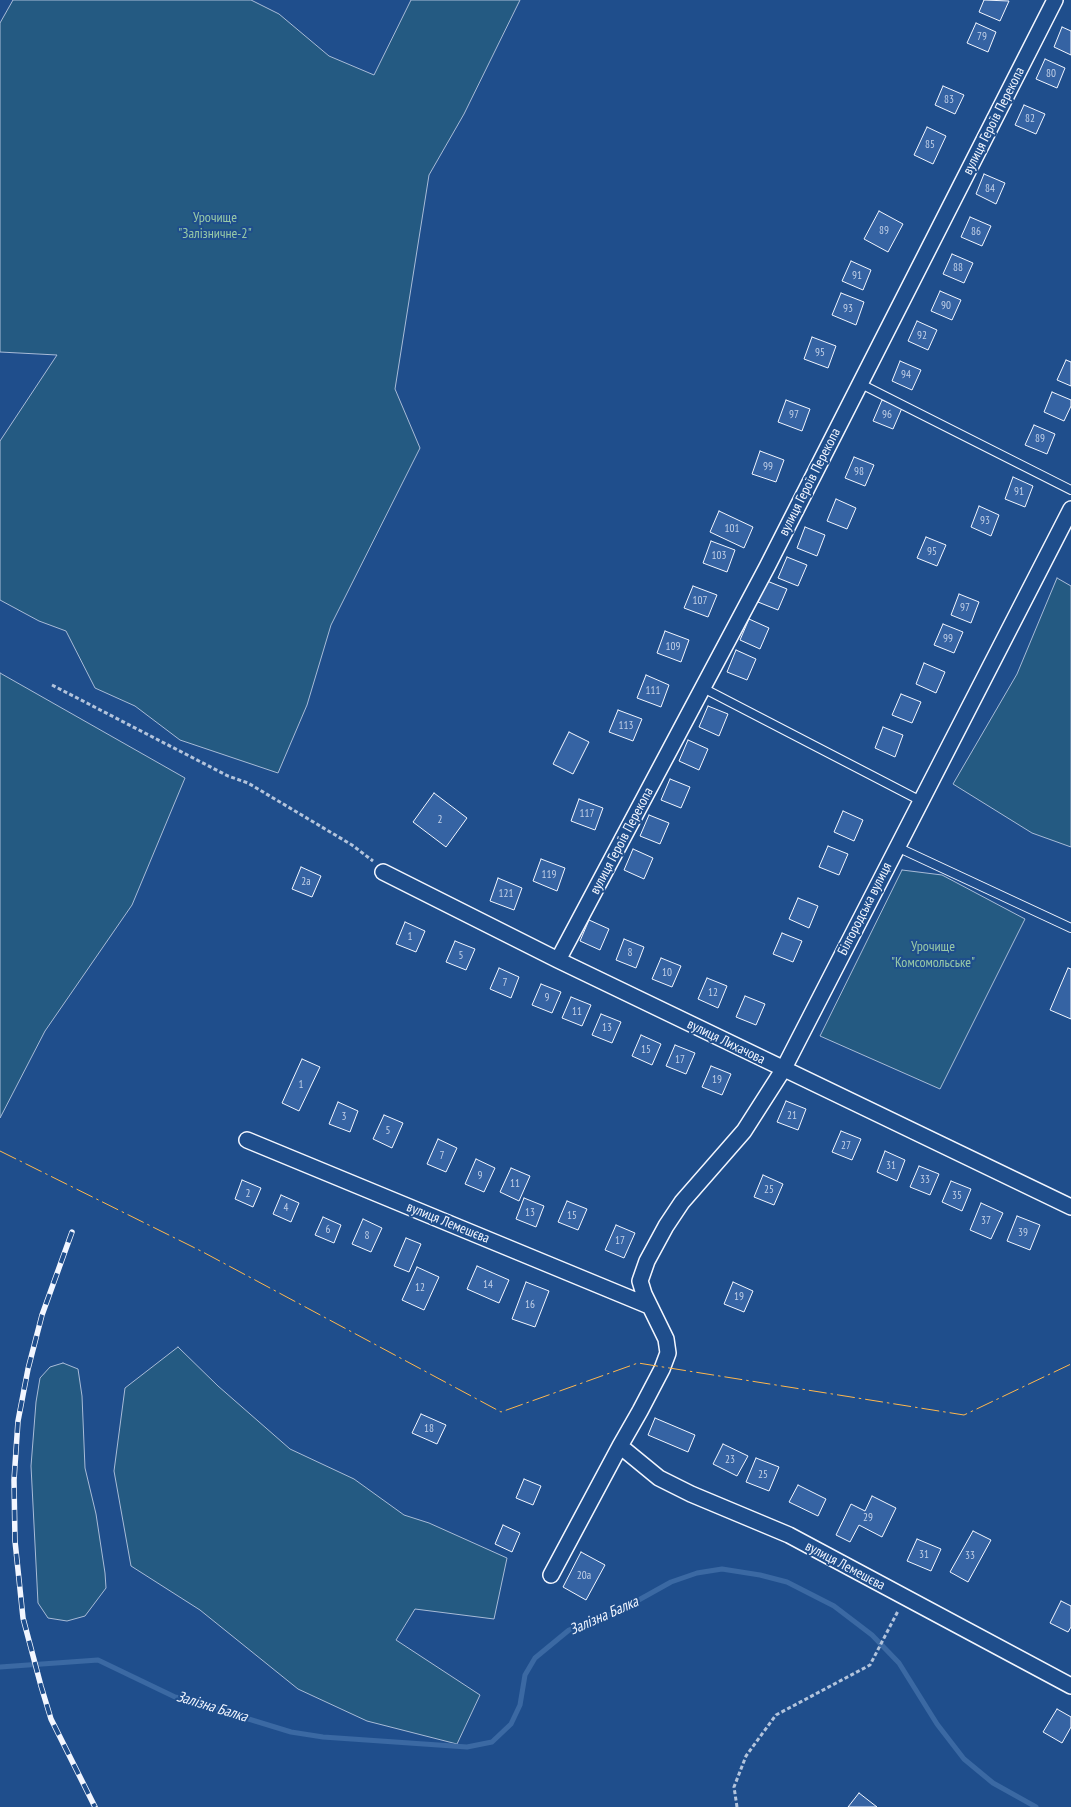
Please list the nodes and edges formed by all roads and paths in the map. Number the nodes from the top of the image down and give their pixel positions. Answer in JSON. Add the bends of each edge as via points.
{"nodes":[{"id":1,"x":1055,"y":0,"type":"edge"},
{"id":2,"x":861,"y":384,"type":"junction"},
{"id":3,"x":1071,"y":490,"type":"edge"},
{"id":4,"x":1071,"y":509,"type":"edge"},
{"id":5,"x":52,"y":685,"type":"dead end"},
{"id":6,"x":703,"y":688,"type":"junction"},
{"id":7,"x":921,"y":801,"type":"junction"},
{"id":8,"x":897,"y":846,"type":"junction"},
{"id":9,"x":383,"y":872,"type":"joint"},
{"id":10,"x":1071,"y":928,"type":"edge"},
{"id":11,"x":558,"y":960,"type":"junction"},
{"id":12,"x":783,"y":1070,"type":"junction"},
{"id":13,"x":247,"y":1140,"type":"dead end"},
{"id":14,"x":1071,"y":1207,"type":"edge"},
{"id":15,"x":646,"y":1300,"type":"junction"},
{"id":16,"x":620,"y":1446,"type":"junction"},
{"id":17,"x":551,"y":1575,"type":"dead end"},
{"id":18,"x":904,"y":1598,"type":"junction"},
{"id":19,"x":1071,"y":1686,"type":"edge"},
{"id":20,"x":737,"y":1807,"type":"edge"}],
"edges":[{"from":1,"to":2,"type":"street","name":"вулиця Героїв Перекопа"},
{"from":2,"to":3,"type":"lane"},
{"from":2,"to":6,"type":"street","name":"вулиця Героїв Перекопа"},
{"from":4,"to":7,"type":"street","name":"Білгородська вулиця"},
{"from":5,"to":9,"type":"path","via":[[228,776],[248,783],[352,845]]},
{"from":6,"to":7,"type":"lane"},
{"from":6,"to":11,"type":"street","name":"вулиця Героїв Перекопа"},
{"from":7,"to":8,"type":"street","name":"Білгородська вулиця"},
{"from":8,"to":10,"type":"lane"},
{"from":8,"to":12,"type":"street","name":"Білгородська вулиця"},
{"from":9,"to":11,"type":"street","name":"вулиця Лихачова"},
{"from":11,"to":12,"type":"street","name":"вулиця Лихачова"},
{"from":12,"to":14,"type":"street","name":"вулиця Лихачова"},
{"from":12,"to":15,"type":"street","name":"Білгородська вулиця","via":[[744,1130],[693,1188],[666,1226],[640,1281]]},
{"from":13,"to":15,"type":"street","name":"вулиця Лемешєва"},
{"from":15,"to":16,"type":"street","via":[[666,1339],[668,1353]]},
{"from":16,"to":17,"type":"street"},
{"from":16,"to":18,"type":"street","name":"вулиця Лемешєва","via":[[659,1478],[788,1535]]},
{"from":18,"to":19,"type":"street","name":"вулиця Лемешєва"},
{"from":18,"to":20,"type":"path","via":[[870,1665],[776,1715],[746,1756],[734,1787]]}]}
